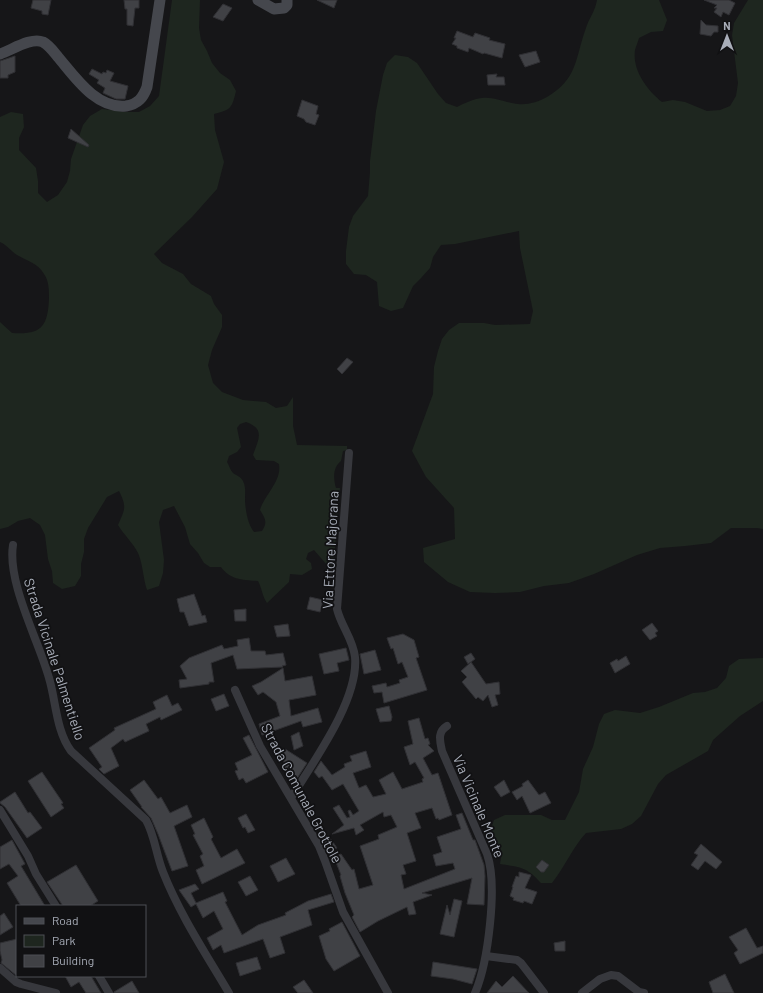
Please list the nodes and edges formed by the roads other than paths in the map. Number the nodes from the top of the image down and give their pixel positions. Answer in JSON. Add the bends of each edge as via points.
{"nodes":[{"id":1,"x":160,"y":0,"type":"edge"},
{"id":2,"x":258,"y":0,"type":"edge"},
{"id":3,"x":287,"y":0,"type":"edge"},
{"id":4,"x":0,"y":54,"type":"edge"},
{"id":5,"x":349,"y":453,"type":"dead end"},
{"id":6,"x":13,"y":545,"type":"dead end"},
{"id":7,"x":235,"y":690,"type":"dead end"},
{"id":8,"x":447,"y":726,"type":"dead end"},
{"id":9,"x":291,"y":798,"type":"junction"},
{"id":10,"x":0,"y":810,"type":"edge"},
{"id":11,"x":55,"y":905,"type":"edge"},
{"id":12,"x":486,"y":956,"type":"junction"},
{"id":13,"x":0,"y":968,"type":"edge"},
{"id":14,"x":100,"y":977,"type":"edge"},
{"id":15,"x":56,"y":993,"type":"edge"},
{"id":16,"x":109,"y":993,"type":"edge"},
{"id":17,"x":228,"y":993,"type":"edge"},
{"id":18,"x":388,"y":993,"type":"edge"},
{"id":19,"x":475,"y":993,"type":"edge"},
{"id":20,"x":544,"y":993,"type":"edge"},
{"id":21,"x":582,"y":993,"type":"edge"},
{"id":22,"x":644,"y":993,"type":"edge"}],
"edges":[{"from":1,"to":4,"type":"street","via":[[147,87],[143,98],[132,105],[116,105],[96,97],[44,42],[33,40]]},
{"from":2,"to":3,"type":"street","via":[[274,9],[284,8]]},
{"from":5,"to":9,"type":"street","name":"Via Ettore Majorana","via":[[337,609],[354,648],[355,668],[345,707]]},
{"from":6,"to":17,"type":"street","name":"Strada Vicinale Palmentiello","via":[[16,582],[49,678],[66,745],[146,820],[170,889]]},
{"from":7,"to":9,"type":"street","name":"Strada Comunale Grottole","via":[[260,746]]},
{"from":8,"to":12,"type":"street","name":"Via Vicinale Monte","via":[[440,734],[442,751],[490,861],[492,877]]},
{"from":9,"to":18,"type":"street","name":"Strada Comunale Grottole","via":[[323,856],[343,912]]},
{"from":10,"to":11,"type":"street"},
{"from":12,"to":19,"type":"street","name":"Via Vicinale Monte"},
{"from":12,"to":20,"type":"street","via":[[517,960]]},
{"from":13,"to":15,"type":"street","via":[[21,984]]},
{"from":14,"to":16,"type":"street"},
{"from":21,"to":22,"type":"street","via":[[600,979],[611,975],[618,976]]}]}
